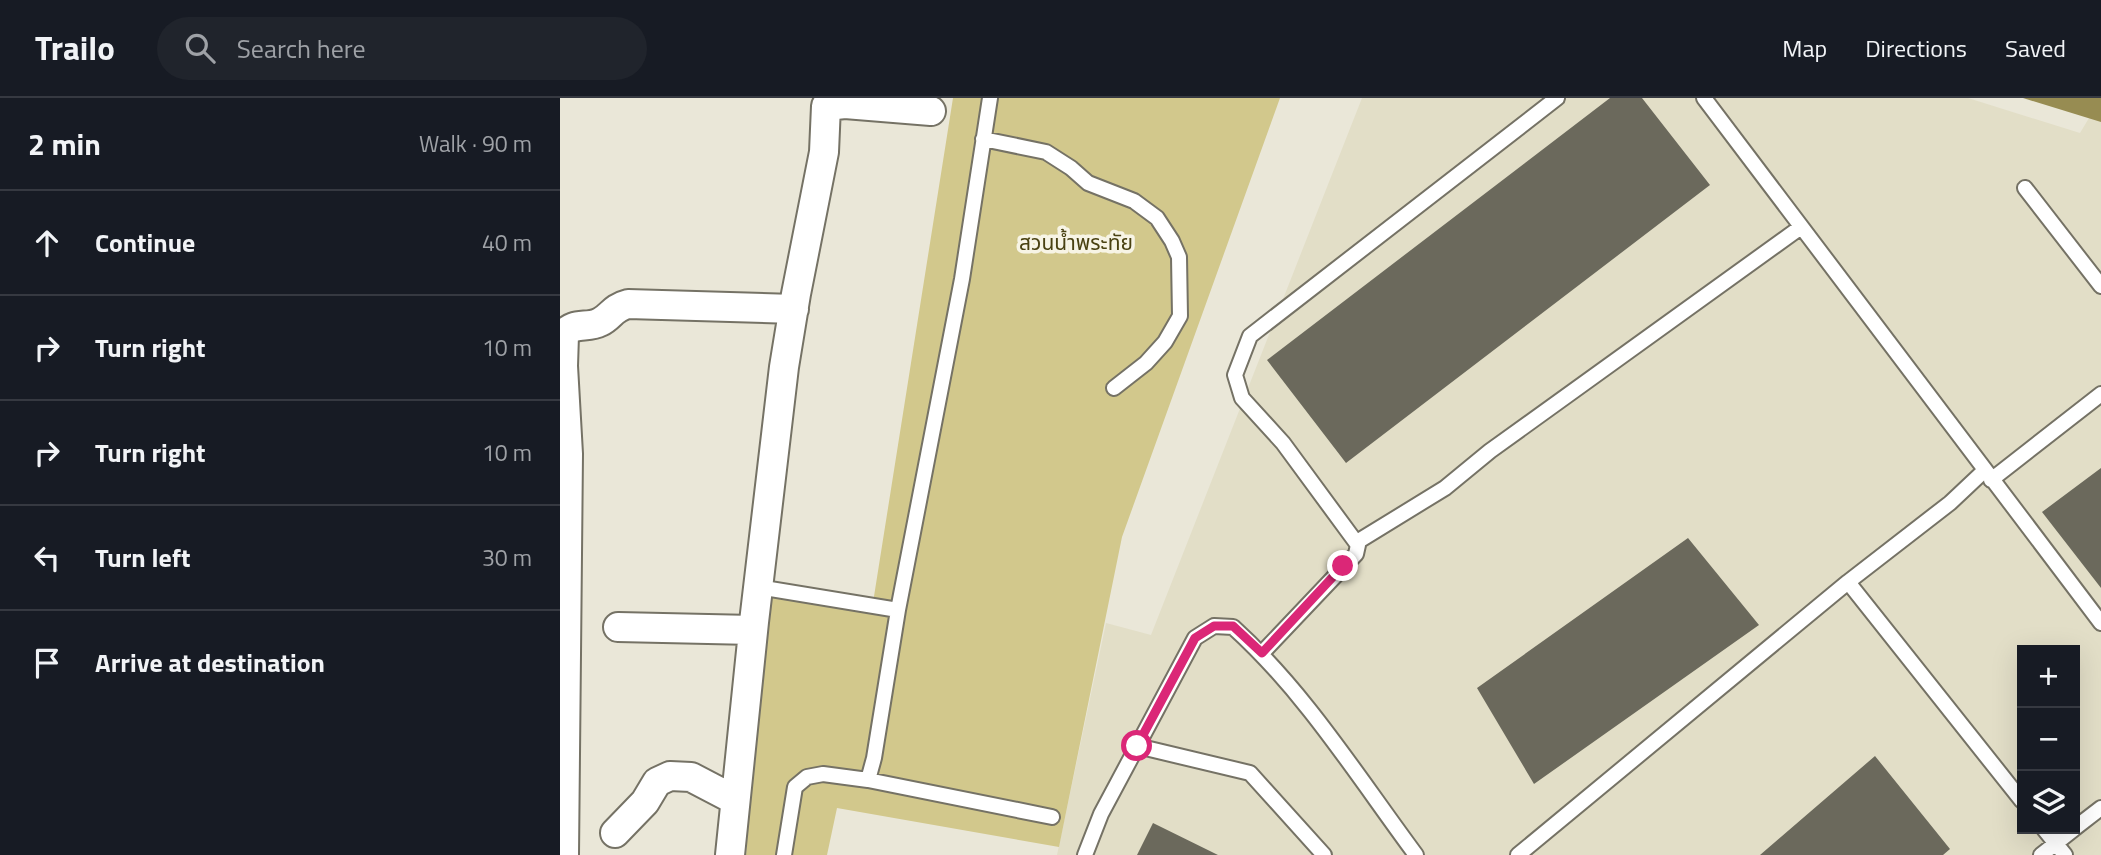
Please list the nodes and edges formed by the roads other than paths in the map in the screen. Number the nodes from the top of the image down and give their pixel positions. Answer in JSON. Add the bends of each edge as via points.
{"nodes":[{"id":1,"x":990,"y":98,"type":"edge"},
{"id":2,"x":1557,"y":98,"type":"edge"},
{"id":3,"x":1704,"y":98,"type":"edge"},
{"id":4,"x":826,"y":102,"type":"edge"},
{"id":5,"x":931,"y":111,"type":"dead end"},
{"id":6,"x":983,"y":139,"type":"junction"},
{"id":7,"x":2025,"y":188,"type":"dead end"},
{"id":8,"x":1801,"y":227,"type":"junction"},
{"id":9,"x":2101,"y":286,"type":"edge"},
{"id":10,"x":794,"y":309,"type":"junction"},
{"id":11,"x":1114,"y":388,"type":"dead end"},
{"id":12,"x":2101,"y":394,"type":"edge"},
{"id":13,"x":1987,"y":475,"type":"junction"},
{"id":14,"x":1357,"y":542,"type":"junction"},
{"id":15,"x":1849,"y":582,"type":"junction"},
{"id":16,"x":758,"y":587,"type":"junction"},
{"id":17,"x":898,"y":610,"type":"junction"},
{"id":18,"x":2101,"y":623,"type":"edge"},
{"id":19,"x":618,"y":627,"type":"dead end"},
{"id":20,"x":753,"y":630,"type":"junction"},
{"id":21,"x":1262,"y":653,"type":"junction"},
{"id":22,"x":1137,"y":746,"type":"junction"},
{"id":23,"x":868,"y":780,"type":"junction"},
{"id":24,"x":2017,"y":795,"type":"edge"},
{"id":25,"x":736,"y":800,"type":"junction"},
{"id":26,"x":2101,"y":808,"type":"edge"},
{"id":27,"x":1052,"y":817,"type":"dead end"},
{"id":28,"x":2080,"y":825,"type":"edge"},
{"id":29,"x":615,"y":833,"type":"dead end"},
{"id":30,"x":2048,"y":834,"type":"edge"},
{"id":31,"x":2071,"y":834,"type":"edge"},
{"id":32,"x":2060,"y":849,"type":"edge"},
{"id":33,"x":564,"y":855,"type":"edge"},
{"id":34,"x":730,"y":855,"type":"edge"},
{"id":35,"x":784,"y":855,"type":"edge"},
{"id":36,"x":1085,"y":855,"type":"edge"},
{"id":37,"x":1324,"y":855,"type":"edge"},
{"id":38,"x":1416,"y":855,"type":"edge"},
{"id":39,"x":1518,"y":855,"type":"edge"},
{"id":40,"x":2041,"y":855,"type":"edge"}],
"edges":[{"from":1,"to":6,"type":"lane"},
{"from":2,"to":14,"type":"lane","via":[[1250,336],[1235,375],[1242,398],[1283,443]]},
{"from":3,"to":8,"type":"lane"},
{"from":4,"to":5,"type":"street"},
{"from":4,"to":10,"type":"street","via":[[824,152]]},
{"from":6,"to":11,"type":"lane","via":[[1046,152],[1088,183],[1134,201],[1157,218],[1172,241],[1179,257],[1180,316],[1146,363]]},
{"from":6,"to":17,"type":"lane","via":[[962,279]]},
{"from":7,"to":9,"type":"lane"},
{"from":8,"to":13,"type":"lane"},
{"from":8,"to":14,"type":"lane","via":[[1445,488]]},
{"from":10,"to":16,"type":"street"},
{"from":10,"to":33,"type":"street","via":[[628,304],[599,323],[574,326],[564,335],[568,454]]},
{"from":12,"to":13,"type":"lane"},
{"from":13,"to":15,"type":"lane"},
{"from":13,"to":18,"type":"lane"},
{"from":14,"to":21,"type":"lane","via":[[1356,554]]},
{"from":15,"to":24,"type":"lane"},
{"from":15,"to":39,"type":"lane"},
{"from":16,"to":17,"type":"lane"},
{"from":16,"to":20,"type":"street"},
{"from":17,"to":23,"type":"lane"},
{"from":19,"to":20,"type":"street"},
{"from":20,"to":25,"type":"street"},
{"from":21,"to":22,"type":"lane","via":[[1233,626],[1214,626],[1195,638]]},
{"from":21,"to":38,"type":"lane"},
{"from":22,"to":36,"type":"lane"},
{"from":22,"to":37,"type":"lane","via":[[1250,774]]},
{"from":23,"to":27,"type":"lane"},
{"from":23,"to":35,"type":"lane","via":[[823,774],[807,777],[795,788]]},
{"from":25,"to":29,"type":"street","via":[[691,777],[670,776],[657,782]]},
{"from":25,"to":34,"type":"street"},
{"from":26,"to":28,"type":"lane"},
{"from":30,"to":32,"type":"lane"},
{"from":31,"to":32,"type":"lane"},
{"from":32,"to":40,"type":"lane"}]}
